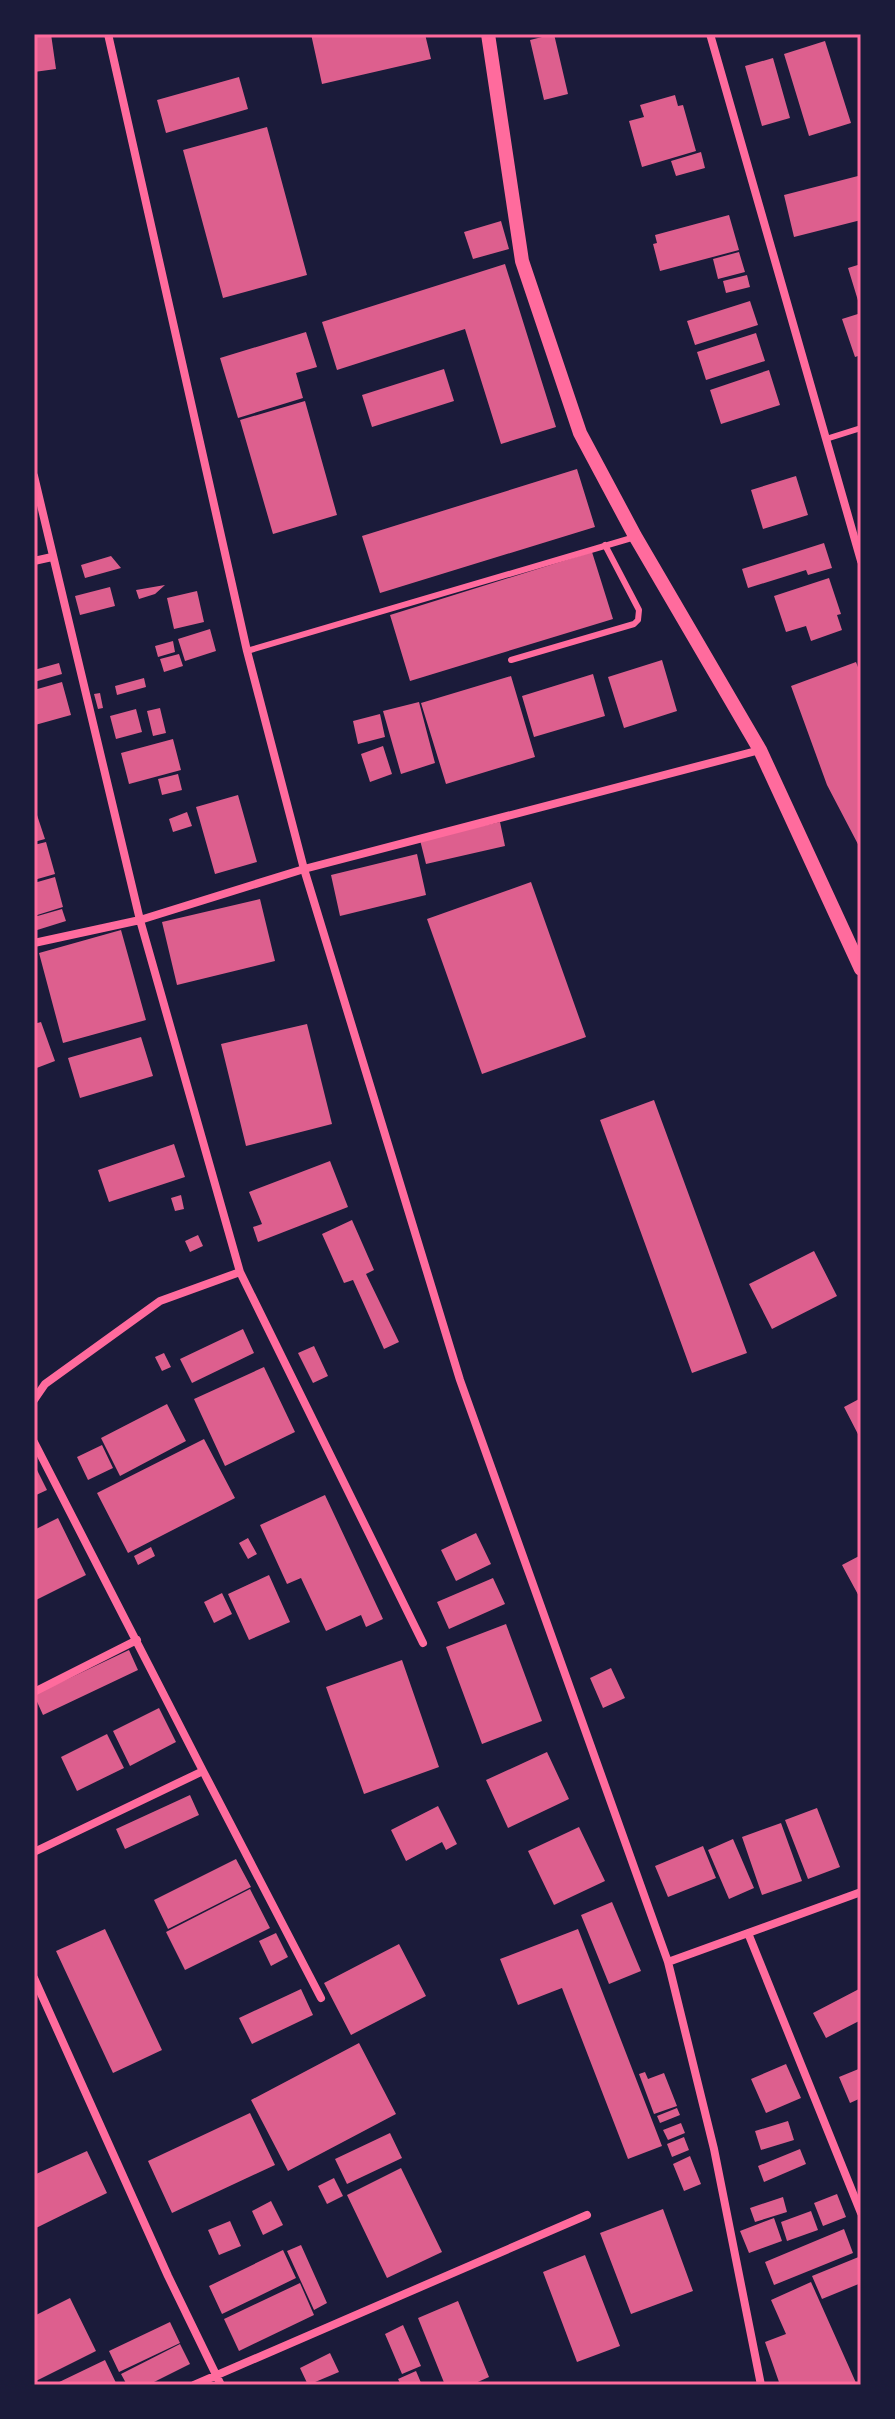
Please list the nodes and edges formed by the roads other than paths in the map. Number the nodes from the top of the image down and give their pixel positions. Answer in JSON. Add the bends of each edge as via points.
{"nodes":[{"id":1,"x":108,"y":34,"type":"edge"},
{"id":2,"x":488,"y":34,"type":"edge"},
{"id":3,"x":710,"y":34,"type":"edge"},
{"id":4,"x":861,"y":428,"type":"edge"},
{"id":5,"x":826,"y":439,"type":"junction"},
{"id":6,"x":34,"y":476,"type":"edge"},
{"id":7,"x":635,"y":536,"type":"junction"},
{"id":8,"x":605,"y":545,"type":"junction"},
{"id":9,"x":52,"y":557,"type":"junction"},
{"id":10,"x":34,"y":561,"type":"edge"},
{"id":11,"x":861,"y":561,"type":"edge"},
{"id":12,"x":247,"y":651,"type":"junction"},
{"id":13,"x":511,"y":660,"type":"dead end"},
{"id":14,"x":760,"y":750,"type":"junction"},
{"id":15,"x":304,"y":869,"type":"junction"},
{"id":16,"x":140,"y":920,"type":"junction"},
{"id":17,"x":34,"y":943,"type":"edge"},
{"id":18,"x":861,"y":969,"type":"edge"},
{"id":19,"x":240,"y":1272,"type":"junction"},
{"id":20,"x":34,"y":1400,"type":"edge"},
{"id":21,"x":34,"y":1442,"type":"edge"},
{"id":22,"x":137,"y":1640,"type":"junction"},
{"id":23,"x":423,"y":1643,"type":"dead end"},
{"id":24,"x":34,"y":1692,"type":"edge"},
{"id":25,"x":203,"y":1771,"type":"junction"},
{"id":26,"x":34,"y":1852,"type":"edge"},
{"id":27,"x":861,"y":1892,"type":"edge"},
{"id":28,"x":748,"y":1933,"type":"junction"},
{"id":29,"x":668,"y":1962,"type":"junction"},
{"id":30,"x":34,"y":1978,"type":"edge"},
{"id":31,"x":321,"y":1998,"type":"dead end"},
{"id":32,"x":861,"y":2213,"type":"edge"},
{"id":33,"x":587,"y":2215,"type":"dead end"},
{"id":34,"x":216,"y":2374,"type":"junction"},
{"id":35,"x":194,"y":2385,"type":"edge"},
{"id":36,"x":221,"y":2385,"type":"edge"},
{"id":37,"x":761,"y":2385,"type":"edge"}],
"edges":[{"from":1,"to":12,"type":"street"},
{"from":2,"to":7,"type":"street","via":[[522,261],[580,433]]},
{"from":3,"to":5,"type":"street"},
{"from":4,"to":5,"type":"lane"},
{"from":5,"to":11,"type":"street"},
{"from":6,"to":9,"type":"street"},
{"from":7,"to":8,"type":"lane"},
{"from":7,"to":14,"type":"street"},
{"from":8,"to":12,"type":"lane"},
{"from":8,"to":13,"type":"lane","via":[[639,610],[638,620]]},
{"from":9,"to":10,"type":"street"},
{"from":9,"to":16,"type":"street"},
{"from":12,"to":15,"type":"street"},
{"from":14,"to":15,"type":"street"},
{"from":14,"to":18,"type":"street"},
{"from":15,"to":16,"type":"street"},
{"from":15,"to":29,"type":"street","via":[[460,1380]]},
{"from":16,"to":17,"type":"street"},
{"from":16,"to":19,"type":"street"},
{"from":19,"to":20,"type":"street","via":[[160,1301],[45,1384]]},
{"from":19,"to":23,"type":"street"},
{"from":21,"to":22,"type":"street"},
{"from":22,"to":24,"type":"street"},
{"from":22,"to":25,"type":"street"},
{"from":25,"to":26,"type":"street"},
{"from":25,"to":31,"type":"street"},
{"from":27,"to":28,"type":"street"},
{"from":28,"to":29,"type":"street"},
{"from":28,"to":32,"type":"street"},
{"from":29,"to":37,"type":"street","via":[[714,2149]]},
{"from":30,"to":34,"type":"street"},
{"from":33,"to":34,"type":"street"},
{"from":34,"to":35,"type":"street"},
{"from":34,"to":36,"type":"street"}]}
